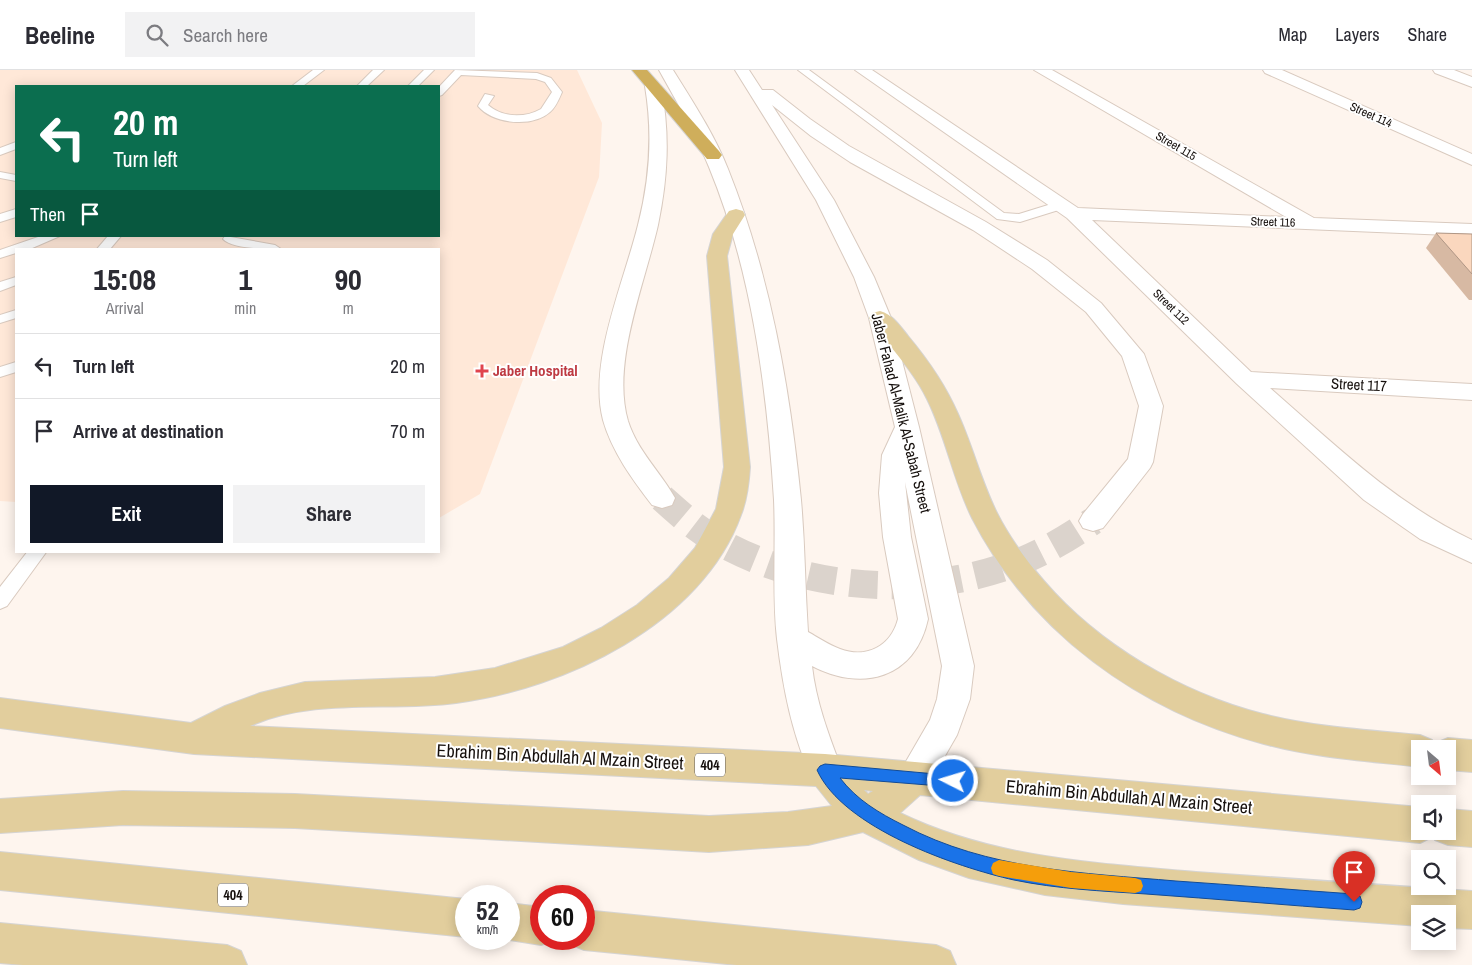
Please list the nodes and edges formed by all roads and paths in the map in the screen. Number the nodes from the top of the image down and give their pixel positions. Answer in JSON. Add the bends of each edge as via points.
{"nodes":[{"id":1,"x":319,"y":70,"type":"edge"},
{"id":2,"x":379,"y":70,"type":"edge"},
{"id":3,"x":429,"y":70,"type":"edge"},
{"id":4,"x":803,"y":70,"type":"edge"},
{"id":5,"x":862,"y":70,"type":"edge"},
{"id":6,"x":1041,"y":70,"type":"edge"},
{"id":7,"x":1270,"y":70,"type":"edge"},
{"id":8,"x":1440,"y":70,"type":"edge"},
{"id":9,"x":459,"y":71,"type":"edge"},
{"id":10,"x":745,"y":72,"type":"edge"},
{"id":11,"x":653,"y":75,"type":"edge"},
{"id":12,"x":1470,"y":81,"type":"edge"},
{"id":13,"x":299,"y":85,"type":"edge"},
{"id":14,"x":363,"y":85,"type":"edge"},
{"id":15,"x":413,"y":85,"type":"edge"},
{"id":16,"x":440,"y":91,"type":"edge"},
{"id":17,"x":489,"y":96,"type":"dead end"},
{"id":18,"x":15,"y":146,"type":"edge"},
{"id":19,"x":0,"y":152,"type":"edge"},
{"id":20,"x":1472,"y":160,"type":"edge"},
{"id":21,"x":0,"y":175,"type":"edge"},
{"id":22,"x":15,"y":178,"type":"edge"},
{"id":23,"x":1067,"y":210,"type":"junction"},
{"id":24,"x":15,"y":213,"type":"edge"},
{"id":25,"x":736,"y":215,"type":"junction"},
{"id":26,"x":0,"y":218,"type":"edge"},
{"id":27,"x":1310,"y":223,"type":"junction"},
{"id":28,"x":1472,"y":230,"type":"edge"},
{"id":29,"x":51,"y":237,"type":"edge"},
{"id":30,"x":114,"y":237,"type":"edge"},
{"id":31,"x":229,"y":238,"type":"edge"},
{"id":32,"x":20,"y":248,"type":"edge"},
{"id":33,"x":102,"y":248,"type":"edge"},
{"id":34,"x":220,"y":248,"type":"edge"},
{"id":35,"x":271,"y":248,"type":"edge"},
{"id":36,"x":15,"y":250,"type":"edge"},
{"id":37,"x":0,"y":254,"type":"edge"},
{"id":38,"x":15,"y":282,"type":"edge"},
{"id":39,"x":0,"y":287,"type":"edge"},
{"id":40,"x":15,"y":314,"type":"edge"},
{"id":41,"x":880,"y":318,"type":"junction"},
{"id":42,"x":0,"y":319,"type":"edge"},
{"id":43,"x":15,"y":367,"type":"edge"},
{"id":44,"x":0,"y":372,"type":"edge"},
{"id":45,"x":1245,"y":379,"type":"junction"},
{"id":46,"x":1472,"y":392,"type":"edge"},
{"id":47,"x":907,"y":427,"type":"junction"},
{"id":48,"x":662,"y":498,"type":"tunnel mouth"},
{"id":49,"x":1093,"y":521,"type":"tunnel mouth"},
{"id":50,"x":1472,"y":552,"type":"edge"},
{"id":51,"x":36,"y":553,"type":"edge"},
{"id":52,"x":0,"y":601,"type":"edge"},
{"id":53,"x":792,"y":638,"type":"junction"},
{"id":54,"x":0,"y":713,"type":"edge"},
{"id":55,"x":194,"y":739,"type":"junction"},
{"id":56,"x":1411,"y":749,"type":"edge"},
{"id":57,"x":1456,"y":755,"type":"edge"},
{"id":58,"x":1472,"y":756,"type":"edge"},
{"id":59,"x":825,"y":770,"type":"junction"},
{"id":60,"x":914,"y":777,"type":"junction"},
{"id":61,"x":866,"y":814,"type":"junction"},
{"id":62,"x":0,"y":816,"type":"edge"},
{"id":63,"x":1411,"y":824,"type":"edge"},
{"id":64,"x":1456,"y":828,"type":"edge"},
{"id":65,"x":1472,"y":830,"type":"edge"},
{"id":66,"x":0,"y":871,"type":"edge"},
{"id":67,"x":1472,"y":910,"type":"edge"},
{"id":68,"x":455,"y":917,"type":"edge"},
{"id":69,"x":595,"y":931,"type":"edge"},
{"id":70,"x":0,"y":943,"type":"edge"},
{"id":71,"x":227,"y":965,"type":"edge"},
{"id":72,"x":936,"y":965,"type":"edge"}],
"edges":[{"from":1,"to":13,"type":"lane"},
{"from":2,"to":14,"type":"lane"},
{"from":3,"to":15,"type":"lane"},
{"from":4,"to":23,"type":"lane","via":[[1001,216],[1020,218]]},
{"from":5,"to":23,"type":"street","name":"Street 112"},
{"from":6,"to":27,"type":"street","name":"Street 115"},
{"from":7,"to":20,"type":"street","name":"Street 114"},
{"from":8,"to":12,"type":"street"},
{"from":9,"to":16,"type":"lane"},
{"from":9,"to":17,"type":"lane","via":[[538,76],[548,80],[557,92],[544,112],[504,118],[490,114],[483,106]]},
{"from":10,"to":41,"type":"street","name":"Jaber Fahad Al-Malik Al-Sabah Street","via":[[825,200],[864,277]]},
{"from":10,"to":49,"type":"street","via":[[785,108],[836,145],[982,228],[1048,270],[1117,330],[1130,347],[1146,386],[1150,427],[1134,476],[1117,499]]},
{"from":11,"to":25,"type":"street","via":[[683,96],[713,155]]},
{"from":11,"to":48,"type":"street","via":[[660,124],[660,169],[616,345],[611,385],[613,407],[622,437],[643,476]]},
{"from":18,"to":19,"type":"lane"},
{"from":21,"to":22,"type":"lane"},
{"from":23,"to":27,"type":"street","name":"Street 116"},
{"from":23,"to":45,"type":"street","name":"Street 112"},
{"from":24,"to":26,"type":"lane"},
{"from":25,"to":53,"type":"street","via":[[756,289],[773,381],[787,499]]},
{"from":25,"to":55,"type":"main road","via":[[723,234],[717,256],[737,467],[734,493],[726,521],[714,544],[676,590],[625,628],[565,659],[530,671],[457,689],[317,695],[284,700],[249,711]]},
{"from":27,"to":28,"type":"street","name":"Street 116"},
{"from":29,"to":32,"type":"lane"},
{"from":30,"to":33,"type":"lane"},
{"from":31,"to":34,"type":"lane"},
{"from":31,"to":35,"type":"lane"},
{"from":36,"to":37,"type":"lane"},
{"from":38,"to":39,"type":"lane"},
{"from":40,"to":42,"type":"lane"},
{"from":41,"to":47,"type":"street","name":"Jaber Fahad Al-Malik Al-Sabah Street"},
{"from":41,"to":56,"type":"main road","via":[[901,340],[930,383],[985,516],[1007,554],[1051,606],[1104,653],[1172,695],[1262,729],[1310,738]]},
{"from":43,"to":44,"type":"lane"},
{"from":45,"to":46,"type":"street","name":"Street 117"},
{"from":45,"to":50,"type":"street","name":"Street 112","via":[[1373,493],[1430,532]]},
{"from":47,"to":53,"type":"street","via":[[895,455],[893,494],[913,619],[912,633],[905,646],[885,660],[860,666],[841,664]]},
{"from":47,"to":60,"type":"street","name":"Jaber Fahad Al-Malik Al-Sabah Street","via":[[958,666],[954,704],[946,724]]},
{"from":51,"to":52,"type":"lane"},
{"from":53,"to":59,"type":"street","via":[[804,714]]},
{"from":54,"to":55,"type":"main road","name":"Ebrahim Bin Abdullah Al Mzain Street","number":"404"},
{"from":55,"to":59,"type":"main road","name":"Ebrahim Bin Abdullah Al Mzain Street","number":"404"},
{"from":57,"to":58,"type":"main road"},
{"from":59,"to":60,"type":"main road","name":"Ebrahim Bin Abdullah Al Mzain Street","number":"404"},
{"from":59,"to":61,"type":"main road"},
{"from":60,"to":61,"type":"main road","via":[[900,791]]},
{"from":60,"to":63,"type":"main road","name":"Ebrahim Bin Abdullah Al Mzain Street","number":"404"},
{"from":61,"to":62,"type":"main road","via":[[826,824],[769,832],[709,834],[295,811],[123,808]]},
{"from":61,"to":67,"type":"main road","via":[[913,839],[962,858],[1016,872],[1071,880]]},
{"from":64,"to":65,"type":"main road"},
{"from":66,"to":68,"type":"main road","number":"404"},
{"from":69,"to":72,"type":"main road"},
{"from":70,"to":71,"type":"main road"}]}
